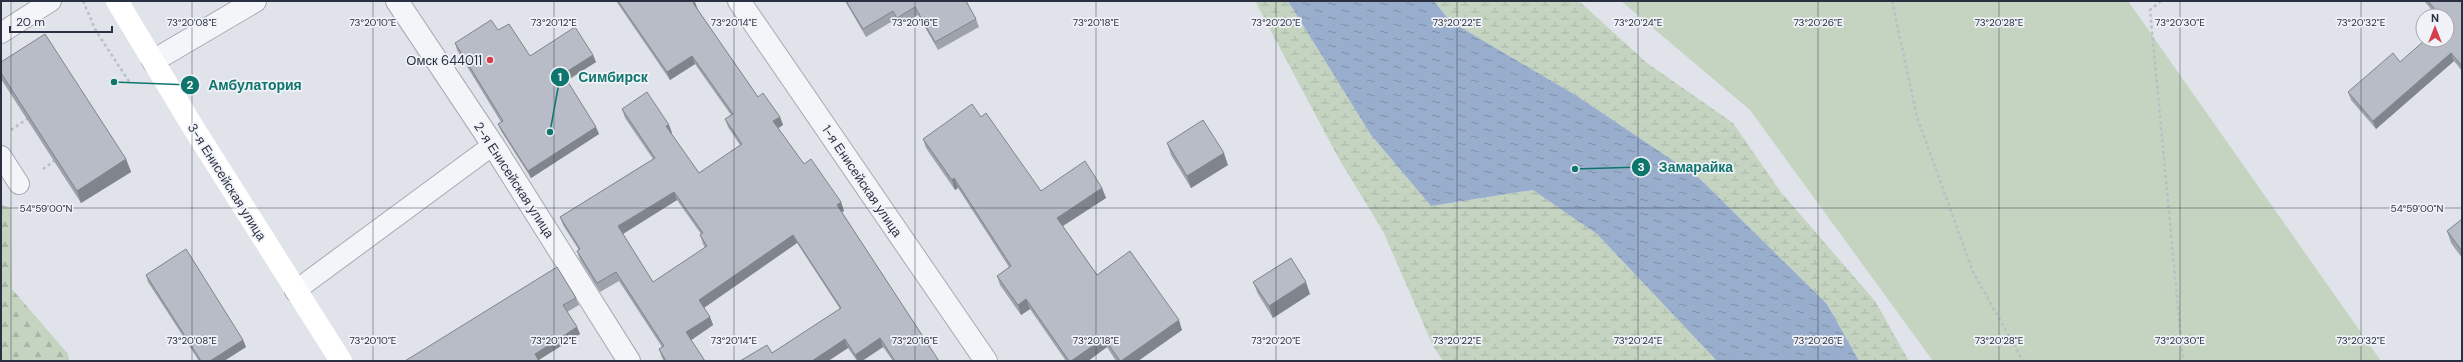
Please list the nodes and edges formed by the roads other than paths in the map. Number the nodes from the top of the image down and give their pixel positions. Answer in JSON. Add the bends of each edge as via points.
{"nodes":[{"id":1,"x":51,"y":1,"type":"edge"},
{"id":2,"x":117,"y":1,"type":"edge"},
{"id":3,"x":255,"y":1,"type":"edge"},
{"id":4,"x":397,"y":1,"type":"edge"},
{"id":5,"x":739,"y":1,"type":"edge"},
{"id":6,"x":222,"y":10,"type":"edge"},
{"id":7,"x":1,"y":34,"type":"edge"},
{"id":8,"x":153,"y":61,"type":"junction"},
{"id":9,"x":493,"y":145,"type":"junction"},
{"id":10,"x":1,"y":156,"type":"edge"},
{"id":11,"x":19,"y":184,"type":"dead end"},
{"id":12,"x":295,"y":291,"type":"junction"},
{"id":13,"x":341,"y":361,"type":"edge"},
{"id":14,"x":629,"y":361,"type":"edge"},
{"id":15,"x":986,"y":361,"type":"edge"}],
"edges":[{"from":1,"to":7,"type":"lane"},
{"from":2,"to":8,"type":"street","name":"3-я Енисейская улица"},
{"from":3,"to":6,"type":"street"},
{"from":4,"to":9,"type":"street","name":"2-я Енисейская улица"},
{"from":5,"to":15,"type":"street","name":"1-я Енисейская улица"},
{"from":6,"to":8,"type":"street"},
{"from":8,"to":12,"type":"street","name":"3-я Енисейская улица"},
{"from":9,"to":12,"type":"lane"},
{"from":9,"to":14,"type":"street","name":"2-я Енисейская улица"},
{"from":10,"to":11,"type":"lane"},
{"from":12,"to":13,"type":"street","name":"3-я Енисейская улица"}]}
